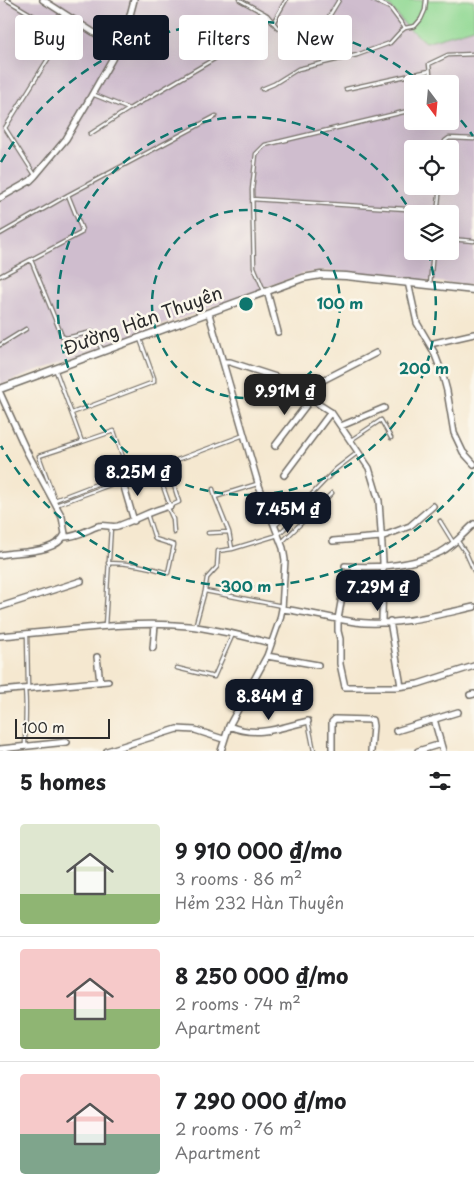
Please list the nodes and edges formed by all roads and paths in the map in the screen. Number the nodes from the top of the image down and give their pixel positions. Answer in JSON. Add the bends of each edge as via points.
{"nodes":[{"id":1,"x":7,"y":0,"type":"edge"},
{"id":2,"x":43,"y":0,"type":"edge"},
{"id":3,"x":134,"y":0,"type":"edge"},
{"id":4,"x":240,"y":0,"type":"edge"},
{"id":5,"x":286,"y":0,"type":"edge"},
{"id":6,"x":339,"y":0,"type":"edge"},
{"id":7,"x":373,"y":0,"type":"edge"},
{"id":8,"x":426,"y":0,"type":"edge"},
{"id":9,"x":32,"y":15,"type":"edge"},
{"id":10,"x":130,"y":15,"type":"edge"},
{"id":11,"x":273,"y":23,"type":"junction"},
{"id":12,"x":405,"y":28,"type":"junction"},
{"id":13,"x":93,"y":32,"type":"edge"},
{"id":14,"x":474,"y":54,"type":"edge"},
{"id":15,"x":47,"y":60,"type":"edge"},
{"id":16,"x":111,"y":60,"type":"edge"},
{"id":17,"x":212,"y":60,"type":"edge"},
{"id":18,"x":429,"y":71,"type":"junction"},
{"id":19,"x":430,"y":75,"type":"edge"},
{"id":20,"x":262,"y":89,"type":"dead end"},
{"id":21,"x":346,"y":89,"type":"dead end"},
{"id":22,"x":92,"y":94,"type":"junction"},
{"id":23,"x":129,"y":109,"type":"junction"},
{"id":24,"x":404,"y":112,"type":"edge"},
{"id":25,"x":216,"y":116,"type":"dead end"},
{"id":26,"x":90,"y":134,"type":"dead end"},
{"id":27,"x":474,"y":139,"type":"edge"},
{"id":28,"x":446,"y":140,"type":"edge"},
{"id":29,"x":35,"y":176,"type":"junction"},
{"id":30,"x":68,"y":195,"type":"junction"},
{"id":31,"x":0,"y":198,"type":"edge"},
{"id":32,"x":252,"y":199,"type":"junction"},
{"id":33,"x":404,"y":211,"type":"edge"},
{"id":34,"x":0,"y":234,"type":"edge"},
{"id":35,"x":459,"y":240,"type":"edge"},
{"id":36,"x":474,"y":241,"type":"edge"},
{"id":37,"x":31,"y":260,"type":"junction"},
{"id":38,"x":432,"y":260,"type":"edge"},
{"id":39,"x":0,"y":276,"type":"edge"},
{"id":40,"x":408,"y":282,"type":"junction"},
{"id":41,"x":430,"y":285,"type":"junction"},
{"id":42,"x":474,"y":290,"type":"edge"},
{"id":43,"x":266,"y":292,"type":"junction"},
{"id":44,"x":209,"y":314,"type":"junction"},
{"id":45,"x":26,"y":329,"type":"dead end"},
{"id":46,"x":278,"y":332,"type":"dead end"},
{"id":47,"x":474,"y":334,"type":"edge"},
{"id":48,"x":140,"y":339,"type":"junction"},
{"id":49,"x":430,"y":344,"type":"junction"},
{"id":50,"x":0,"y":345,"type":"edge"},
{"id":51,"x":104,"y":352,"type":"junction"},
{"id":52,"x":376,"y":353,"type":"dead end"},
{"id":53,"x":223,"y":362,"type":"junction"},
{"id":54,"x":55,"y":369,"type":"junction"},
{"id":55,"x":0,"y":389,"type":"edge"},
{"id":56,"x":300,"y":392,"type":"junction"},
{"id":57,"x":0,"y":393,"type":"edge"},
{"id":58,"x":311,"y":399,"type":"junction"},
{"id":59,"x":384,"y":408,"type":"dead end"},
{"id":60,"x":331,"y":412,"type":"junction"},
{"id":61,"x":71,"y":413,"type":"junction"},
{"id":62,"x":341,"y":426,"type":"junction"},
{"id":63,"x":244,"y":435,"type":"junction"},
{"id":64,"x":391,"y":438,"type":"dead end"},
{"id":65,"x":350,"y":440,"type":"junction"},
{"id":66,"x":82,"y":442,"type":"junction"},
{"id":67,"x":275,"y":446,"type":"dead end"},
{"id":68,"x":358,"y":452,"type":"junction"},
{"id":69,"x":167,"y":463,"type":"junction"},
{"id":70,"x":474,"y":464,"type":"edge"},
{"id":71,"x":156,"y":467,"type":"junction"},
{"id":72,"x":284,"y":475,"type":"dead end"},
{"id":73,"x":122,"y":480,"type":"junction"},
{"id":74,"x":258,"y":483,"type":"junction"},
{"id":75,"x":212,"y":489,"type":"dead end"},
{"id":76,"x":332,"y":493,"type":"dead end"},
{"id":77,"x":215,"y":497,"type":"junction"},
{"id":78,"x":56,"y":505,"type":"junction"},
{"id":79,"x":168,"y":506,"type":"junction"},
{"id":80,"x":433,"y":506,"type":"dead end"},
{"id":81,"x":147,"y":514,"type":"junction"},
{"id":82,"x":293,"y":520,"type":"dead end"},
{"id":83,"x":134,"y":521,"type":"junction"},
{"id":84,"x":440,"y":521,"type":"dead end"},
{"id":85,"x":474,"y":524,"type":"edge"},
{"id":86,"x":274,"y":526,"type":"junction"},
{"id":87,"x":111,"y":527,"type":"junction"},
{"id":88,"x":229,"y":532,"type":"junction"},
{"id":89,"x":174,"y":533,"type":"dead end"},
{"id":90,"x":208,"y":533,"type":"dead end"},
{"id":91,"x":278,"y":535,"type":"junction"},
{"id":92,"x":65,"y":537,"type":"junction"},
{"id":93,"x":381,"y":537,"type":"junction"},
{"id":94,"x":333,"y":541,"type":"dead end"},
{"id":95,"x":455,"y":541,"type":"junction"},
{"id":96,"x":281,"y":543,"type":"junction"},
{"id":97,"x":232,"y":549,"type":"junction"},
{"id":98,"x":0,"y":555,"type":"edge"},
{"id":99,"x":108,"y":563,"type":"junction"},
{"id":100,"x":345,"y":566,"type":"dead end"},
{"id":101,"x":382,"y":566,"type":"junction"},
{"id":102,"x":474,"y":571,"type":"edge"},
{"id":103,"x":81,"y":581,"type":"dead end"},
{"id":104,"x":344,"y":585,"type":"dead end"},
{"id":105,"x":204,"y":591,"type":"junction"},
{"id":106,"x":0,"y":607,"type":"edge"},
{"id":107,"x":474,"y":607,"type":"edge"},
{"id":108,"x":282,"y":608,"type":"junction"},
{"id":109,"x":338,"y":618,"type":"junction"},
{"id":110,"x":390,"y":621,"type":"junction"},
{"id":111,"x":382,"y":622,"type":"junction"},
{"id":112,"x":155,"y":625,"type":"junction"},
{"id":113,"x":105,"y":626,"type":"junction"},
{"id":114,"x":194,"y":627,"type":"junction"},
{"id":115,"x":27,"y":634,"type":"junction"},
{"id":116,"x":233,"y":634,"type":"junction"},
{"id":117,"x":0,"y":636,"type":"edge"},
{"id":118,"x":270,"y":643,"type":"junction"},
{"id":119,"x":153,"y":648,"type":"dead end"},
{"id":120,"x":267,"y":656,"type":"junction"},
{"id":121,"x":97,"y":658,"type":"dead end"},
{"id":122,"x":318,"y":665,"type":"dead end"},
{"id":123,"x":474,"y":666,"type":"edge"},
{"id":124,"x":176,"y":668,"type":"dead end"},
{"id":125,"x":108,"y":681,"type":"dead end"},
{"id":126,"x":100,"y":682,"type":"junction"},
{"id":127,"x":401,"y":686,"type":"junction"},
{"id":128,"x":27,"y":689,"type":"junction"},
{"id":129,"x":0,"y":691,"type":"edge"},
{"id":130,"x":458,"y":712,"type":"dead end"},
{"id":131,"x":434,"y":719,"type":"junction"},
{"id":132,"x":308,"y":721,"type":"joint"},
{"id":133,"x":229,"y":726,"type":"junction"},
{"id":134,"x":396,"y":731,"type":"dead end"},
{"id":135,"x":223,"y":739,"type":"junction"},
{"id":136,"x":68,"y":742,"type":"dead end"},
{"id":137,"x":441,"y":744,"type":"junction"},
{"id":138,"x":25,"y":747,"type":"junction"},
{"id":139,"x":0,"y":749,"type":"edge"},
{"id":140,"x":107,"y":751,"type":"edge"},
{"id":141,"x":221,"y":751,"type":"edge"},
{"id":142,"x":314,"y":751,"type":"edge"},
{"id":143,"x":332,"y":751,"type":"edge"},
{"id":144,"x":371,"y":751,"type":"edge"},
{"id":145,"x":418,"y":751,"type":"edge"},
{"id":146,"x":444,"y":751,"type":"edge"}],
"edges":[{"from":1,"to":9,"type":"lane"},
{"from":2,"to":13,"type":"street"},
{"from":3,"to":10,"type":"street"},
{"from":4,"to":11,"type":"lane","via":[[267,15]]},
{"from":5,"to":11,"type":"lane"},
{"from":6,"to":11,"type":"lane","via":[[310,44]]},
{"from":7,"to":12,"type":"lane","via":[[390,8]]},
{"from":8,"to":12,"type":"lane","via":[[421,19],[415,26]]},
{"from":12,"to":20,"type":"lane","via":[[390,42],[376,49],[298,69]]},
{"from":14,"to":18,"type":"lane","via":[[448,55],[429,64]]},
{"from":15,"to":29,"type":"lane","via":[[5,128]]},
{"from":16,"to":22,"type":"street"},
{"from":17,"to":23,"type":"lane"},
{"from":18,"to":19,"type":"lane"},
{"from":18,"to":21,"type":"lane"},
{"from":22,"to":23,"type":"lane"},
{"from":22,"to":29,"type":"street","via":[[66,138]]},
{"from":23,"to":26,"type":"lane"},
{"from":24,"to":32,"type":"lane","via":[[265,145],[256,154]]},
{"from":25,"to":30,"type":"lane"},
{"from":27,"to":28,"type":"lane"},
{"from":29,"to":31,"type":"street"},
{"from":30,"to":34,"type":"lane"},
{"from":30,"to":37,"type":"lane","via":[[82,231]]},
{"from":32,"to":33,"type":"lane"},
{"from":32,"to":43,"type":"lane","via":[[254,267]]},
{"from":35,"to":36,"type":"lane"},
{"from":37,"to":39,"type":"lane"},
{"from":37,"to":51,"type":"lane","via":[[62,336],[66,338],[92,332]]},
{"from":38,"to":41,"type":"lane"},
{"from":40,"to":41,"type":"street","name":"Đường Hàn Thuyên"},
{"from":40,"to":43,"type":"street","name":"Đường Hàn Thuyên","via":[[321,275]]},
{"from":40,"to":49,"type":"street","via":[[417,323]]},
{"from":41,"to":42,"type":"street","name":"Đường Hàn Thuyên"},
{"from":43,"to":44,"type":"street","name":"Đường Hàn Thuyên"},
{"from":43,"to":46,"type":"street"},
{"from":44,"to":48,"type":"street","name":"Đường Hàn Thuyên"},
{"from":44,"to":53,"type":"street"},
{"from":45,"to":50,"type":"lane"},
{"from":47,"to":49,"type":"street"},
{"from":48,"to":51,"type":"street","name":"Đường Hàn Thuyên"},
{"from":48,"to":61,"type":"lane","via":[[154,382]]},
{"from":49,"to":70,"type":"street","via":[[448,392],[454,433],[463,452]]},
{"from":51,"to":54,"type":"street","name":"Đường Hàn Thuyên"},
{"from":52,"to":56,"type":"street"},
{"from":53,"to":56,"type":"street","via":[[276,377]]},
{"from":53,"to":63,"type":"street"},
{"from":54,"to":55,"type":"street","name":"Đường Hàn Thuyên"},
{"from":54,"to":61,"type":"lane"},
{"from":56,"to":58,"type":"street"},
{"from":57,"to":78,"type":"street"},
{"from":58,"to":60,"type":"street"},
{"from":58,"to":67,"type":"street"},
{"from":59,"to":62,"type":"street"},
{"from":60,"to":62,"type":"street"},
{"from":60,"to":72,"type":"street"},
{"from":61,"to":66,"type":"lane"},
{"from":62,"to":65,"type":"street"},
{"from":63,"to":69,"type":"lane"},
{"from":63,"to":74,"type":"street"},
{"from":64,"to":65,"type":"lane","via":[[381,420]]},
{"from":65,"to":68,"type":"street"},
{"from":66,"to":66,"type":"lane","via":[[39,456],[55,500],[128,472],[114,431]]},
{"from":68,"to":86,"type":"lane","via":[[336,469],[292,515],[286,514]]},
{"from":68,"to":93,"type":"street","via":[[369,468],[379,501]]},
{"from":69,"to":71,"type":"lane"},
{"from":69,"to":79,"type":"lane","via":[[179,502]]},
{"from":71,"to":73,"type":"lane"},
{"from":71,"to":79,"type":"lane"},
{"from":73,"to":78,"type":"lane"},
{"from":73,"to":83,"type":"street"},
{"from":74,"to":77,"type":"lane"},
{"from":74,"to":86,"type":"street"},
{"from":75,"to":77,"type":"lane"},
{"from":76,"to":96,"type":"lane"},
{"from":77,"to":88,"type":"lane"},
{"from":78,"to":92,"type":"street","via":[[64,523]]},
{"from":79,"to":81,"type":"street"},
{"from":79,"to":89,"type":"lane"},
{"from":80,"to":93,"type":"street","via":[[410,526]]},
{"from":81,"to":83,"type":"street"},
{"from":81,"to":99,"type":"lane","via":[[155,539],[174,545],[168,573],[147,566]]},
{"from":82,"to":91,"type":"lane"},
{"from":83,"to":87,"type":"street"},
{"from":84,"to":95,"type":"lane"},
{"from":85,"to":95,"type":"street"},
{"from":86,"to":91,"type":"street"},
{"from":87,"to":92,"type":"street","via":[[100,525]]},
{"from":87,"to":99,"type":"lane"},
{"from":88,"to":90,"type":"lane"},
{"from":88,"to":97,"type":"lane"},
{"from":91,"to":96,"type":"street"},
{"from":91,"to":97,"type":"lane"},
{"from":92,"to":98,"type":"street","via":[[46,548]]},
{"from":93,"to":94,"type":"street"},
{"from":93,"to":101,"type":"street"},
{"from":95,"to":101,"type":"street","via":[[442,551],[420,560]]},
{"from":95,"to":102,"type":"lane"},
{"from":96,"to":108,"type":"street","via":[[285,560]]},
{"from":97,"to":105,"type":"lane","via":[[218,551],[217,567],[207,578]]},
{"from":99,"to":113,"type":"lane"},
{"from":100,"to":101,"type":"street"},
{"from":101,"to":111,"type":"street"},
{"from":103,"to":106,"type":"street"},
{"from":104,"to":109,"type":"street"},
{"from":105,"to":108,"type":"lane"},
{"from":105,"to":114,"type":"lane"},
{"from":107,"to":110,"type":"street"},
{"from":108,"to":109,"type":"street"},
{"from":108,"to":118,"type":"street"},
{"from":109,"to":111,"type":"street"},
{"from":109,"to":127,"type":"street","via":[[340,664],[345,687]]},
{"from":110,"to":111,"type":"street"},
{"from":110,"to":127,"type":"street"},
{"from":112,"to":113,"type":"street"},
{"from":112,"to":114,"type":"street"},
{"from":112,"to":119,"type":"street"},
{"from":113,"to":115,"type":"street"},
{"from":114,"to":116,"type":"street"},
{"from":115,"to":117,"type":"street"},
{"from":115,"to":128,"type":"lane"},
{"from":116,"to":118,"type":"street"},
{"from":116,"to":124,"type":"lane","via":[[214,677]]},
{"from":118,"to":120,"type":"street"},
{"from":120,"to":122,"type":"street"},
{"from":120,"to":133,"type":"street"},
{"from":121,"to":126,"type":"street"},
{"from":123,"to":127,"type":"street","via":[[418,684]]},
{"from":125,"to":126,"type":"street"},
{"from":126,"to":128,"type":"street"},
{"from":128,"to":129,"type":"street"},
{"from":128,"to":138,"type":"lane"},
{"from":130,"to":131,"type":"street"},
{"from":131,"to":134,"type":"street"},
{"from":131,"to":137,"type":"street"},
{"from":132,"to":133,"type":"street","via":[[262,733]]},
{"from":132,"to":142,"type":"lane"},
{"from":133,"to":135,"type":"street"},
{"from":135,"to":140,"type":"street","via":[[195,730],[177,729]]},
{"from":135,"to":141,"type":"street"},
{"from":136,"to":138,"type":"street"},
{"from":137,"to":145,"type":"street"},
{"from":137,"to":146,"type":"street"},
{"from":138,"to":139,"type":"street"},
{"from":143,"to":144,"type":"street","via":[[334,719],[372,720]]}]}
